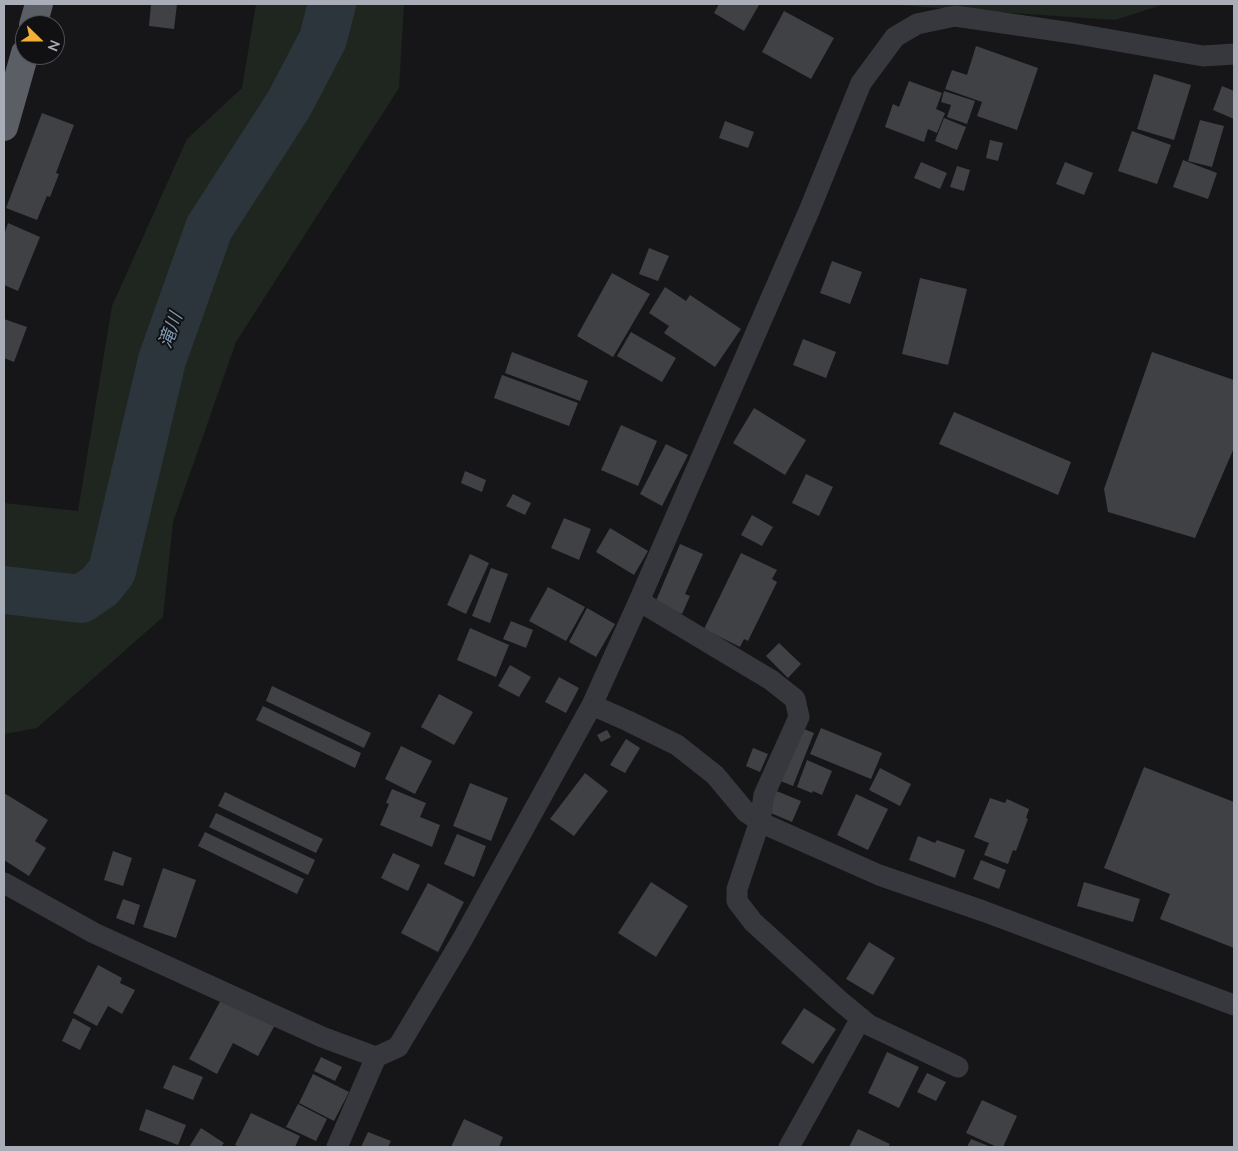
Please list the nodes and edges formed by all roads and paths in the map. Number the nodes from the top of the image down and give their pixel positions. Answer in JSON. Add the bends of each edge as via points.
{"nodes":[{"id":1,"x":1234,"y":54,"type":"edge"},
{"id":2,"x":22,"y":65,"type":"edge"},
{"id":3,"x":4,"y":127,"type":"edge"},
{"id":4,"x":639,"y":601,"type":"junction"},
{"id":5,"x":592,"y":705,"type":"junction"},
{"id":6,"x":760,"y":821,"type":"junction"},
{"id":7,"x":4,"y":883,"type":"edge"},
{"id":8,"x":1234,"y":1005,"type":"edge"},
{"id":9,"x":861,"y":1018,"type":"junction"},
{"id":10,"x":376,"y":1057,"type":"junction"},
{"id":11,"x":958,"y":1067,"type":"dead end"},
{"id":12,"x":337,"y":1147,"type":"edge"},
{"id":13,"x":789,"y":1147,"type":"edge"}],
"edges":[{"from":1,"to":4,"type":"street","via":[[1204,56],[955,16],[917,24],[895,38],[861,83],[810,211]]},
{"from":2,"to":3,"type":"highway"},
{"from":4,"to":5,"type":"street"},
{"from":4,"to":6,"type":"street","via":[[771,680],[794,699],[799,717],[764,795]]},
{"from":5,"to":6,"type":"street","via":[[677,745],[715,775],[746,812]]},
{"from":5,"to":10,"type":"street","via":[[462,940],[398,1047]]},
{"from":6,"to":8,"type":"street","via":[[879,876],[983,911]]},
{"from":6,"to":9,"type":"street","via":[[737,889],[738,901],[753,922]]},
{"from":7,"to":10,"type":"street","via":[[94,933],[322,1037]]},
{"from":9,"to":11,"type":"street","via":[[869,1025]]},
{"from":9,"to":13,"type":"street"},
{"from":10,"to":12,"type":"street"}]}
